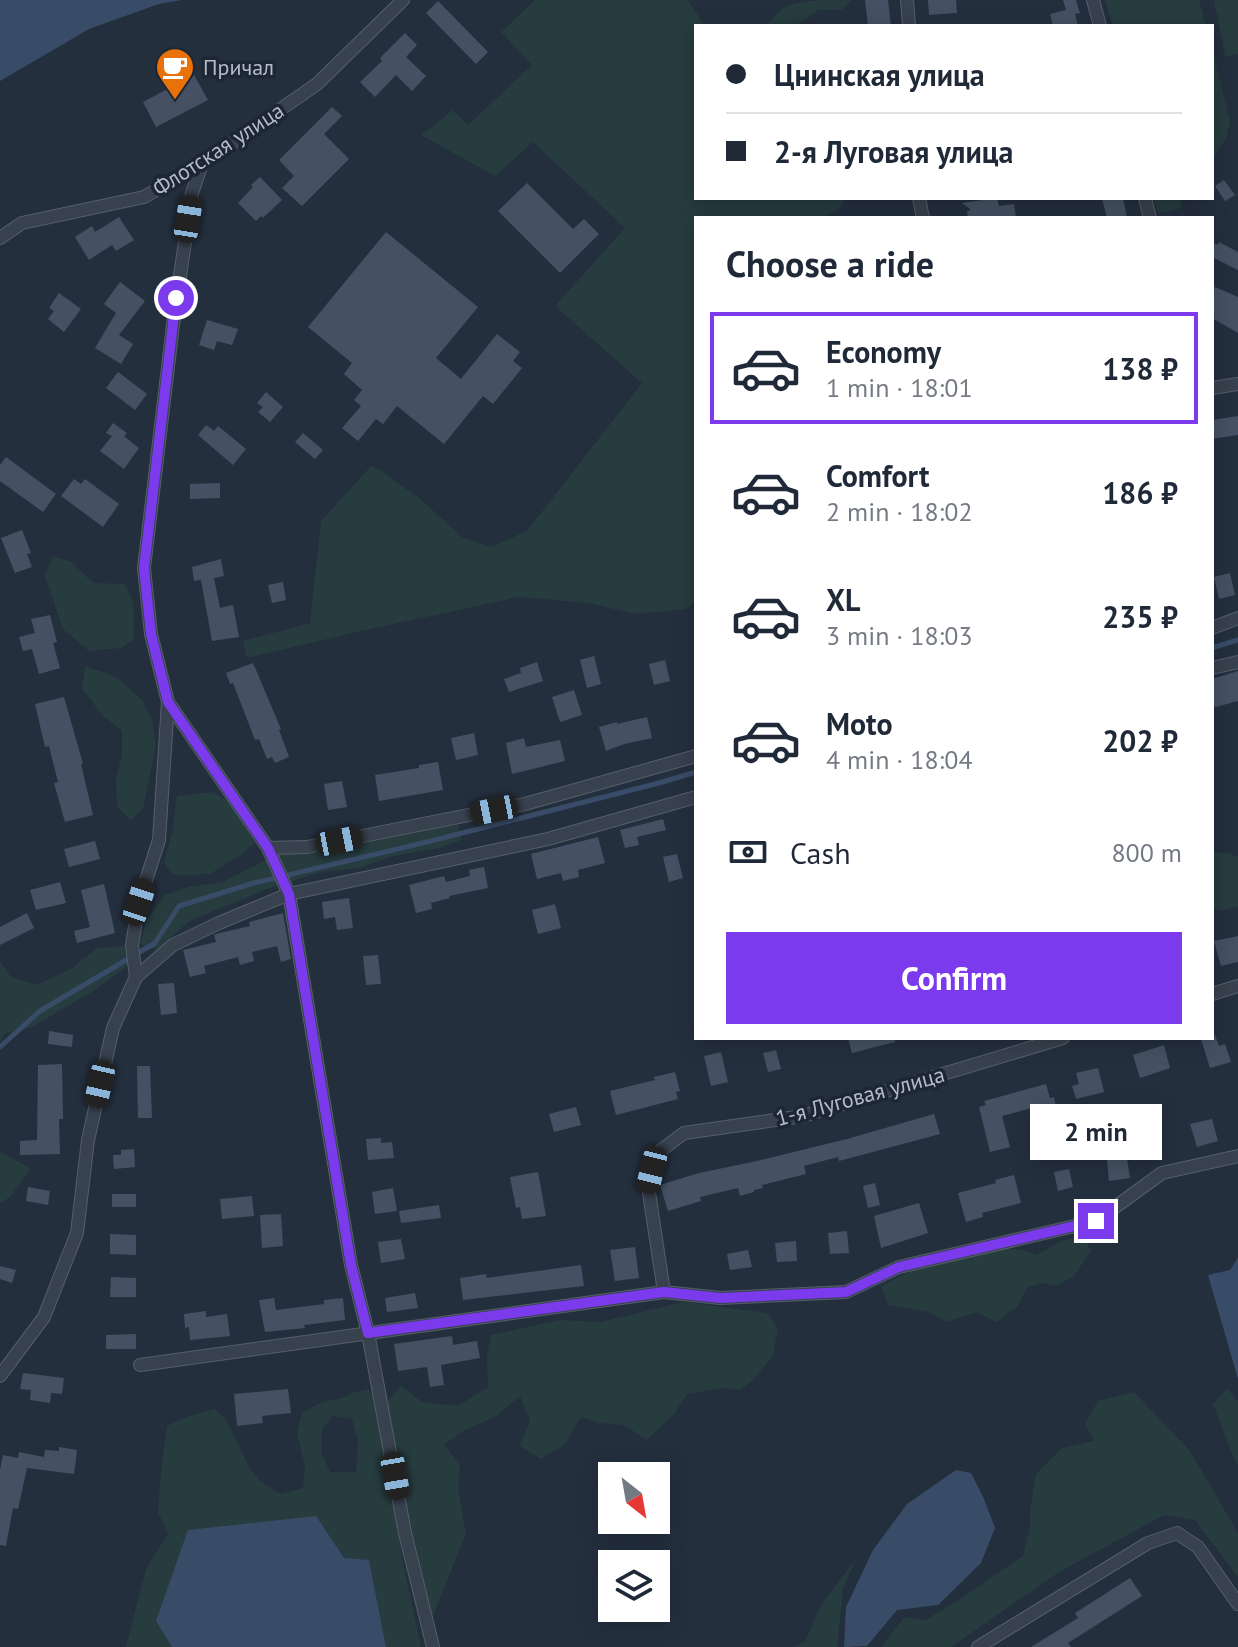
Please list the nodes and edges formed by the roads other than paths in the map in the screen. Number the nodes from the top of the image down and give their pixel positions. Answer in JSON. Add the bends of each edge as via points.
{"nodes":[{"id":1,"x":403,"y":0,"type":"edge"},
{"id":2,"x":907,"y":0,"type":"edge"},
{"id":3,"x":1093,"y":0,"type":"edge"},
{"id":4,"x":909,"y":24,"type":"edge"},
{"id":5,"x":1099,"y":24,"type":"edge"},
{"id":6,"x":202,"y":164,"type":"junction"},
{"id":7,"x":0,"y":238,"type":"edge"},
{"id":8,"x":1238,"y":384,"type":"edge"},
{"id":9,"x":1214,"y":388,"type":"edge"},
{"id":10,"x":1238,"y":618,"type":"edge"},
{"id":11,"x":1214,"y":627,"type":"edge"},
{"id":12,"x":1238,"y":662,"type":"edge"},
{"id":13,"x":1214,"y":668,"type":"edge"},
{"id":14,"x":168,"y":702,"type":"junction"},
{"id":15,"x":694,"y":757,"type":"edge"},
{"id":16,"x":694,"y":798,"type":"edge"},
{"id":17,"x":268,"y":848,"type":"junction"},
{"id":18,"x":286,"y":889,"type":"junction"},
{"id":19,"x":136,"y":977,"type":"junction"},
{"id":20,"x":1238,"y":986,"type":"edge"},
{"id":21,"x":1214,"y":993,"type":"edge"},
{"id":22,"x":1056,"y":1040,"type":"edge"},
{"id":23,"x":1238,"y":1156,"type":"edge"},
{"id":24,"x":664,"y":1292,"type":"junction"},
{"id":25,"x":368,"y":1333,"type":"junction"},
{"id":26,"x":140,"y":1365,"type":"dead end"},
{"id":27,"x":0,"y":1376,"type":"edge"},
{"id":28,"x":1238,"y":1604,"type":"edge"},
{"id":29,"x":433,"y":1647,"type":"edge"},
{"id":30,"x":978,"y":1647,"type":"edge"}],
"edges":[{"from":1,"to":6,"type":"street","name":"Флотская улица","via":[[317,84]]},
{"from":2,"to":4,"type":"street"},
{"from":3,"to":5,"type":"street"},
{"from":6,"to":7,"type":"street","name":"Флотская улица","via":[[144,197],[22,223]]},
{"from":6,"to":14,"type":"street","via":[[192,193],[177,295],[144,568],[151,634]]},
{"from":8,"to":9,"type":"street"},
{"from":10,"to":11,"type":"street"},
{"from":12,"to":13,"type":"street"},
{"from":14,"to":17,"type":"street"},
{"from":14,"to":19,"type":"street","via":[[159,840],[132,945]]},
{"from":15,"to":17,"type":"street","via":[[525,804],[307,847]]},
{"from":16,"to":18,"type":"street","via":[[548,839]]},
{"from":17,"to":18,"type":"street"},
{"from":18,"to":19,"type":"street","via":[[173,945]]},
{"from":18,"to":25,"type":"street","via":[[351,1265]]},
{"from":19,"to":27,"type":"street","via":[[113,1028],[88,1140],[77,1233],[44,1317]]},
{"from":20,"to":21,"type":"street"},
{"from":22,"to":24,"type":"street","name":"1-я Луговая улица","via":[[803,1116],[684,1133],[656,1154],[648,1186]]},
{"from":23,"to":24,"type":"street","via":[[1162,1173],[1096,1221],[899,1267],[846,1292],[720,1298]]},
{"from":24,"to":25,"type":"street"},
{"from":25,"to":26,"type":"street"},
{"from":25,"to":29,"type":"street","via":[[405,1533]]},
{"from":28,"to":30,"type":"street","via":[[1198,1547],[1177,1533],[1148,1543]]}]}
